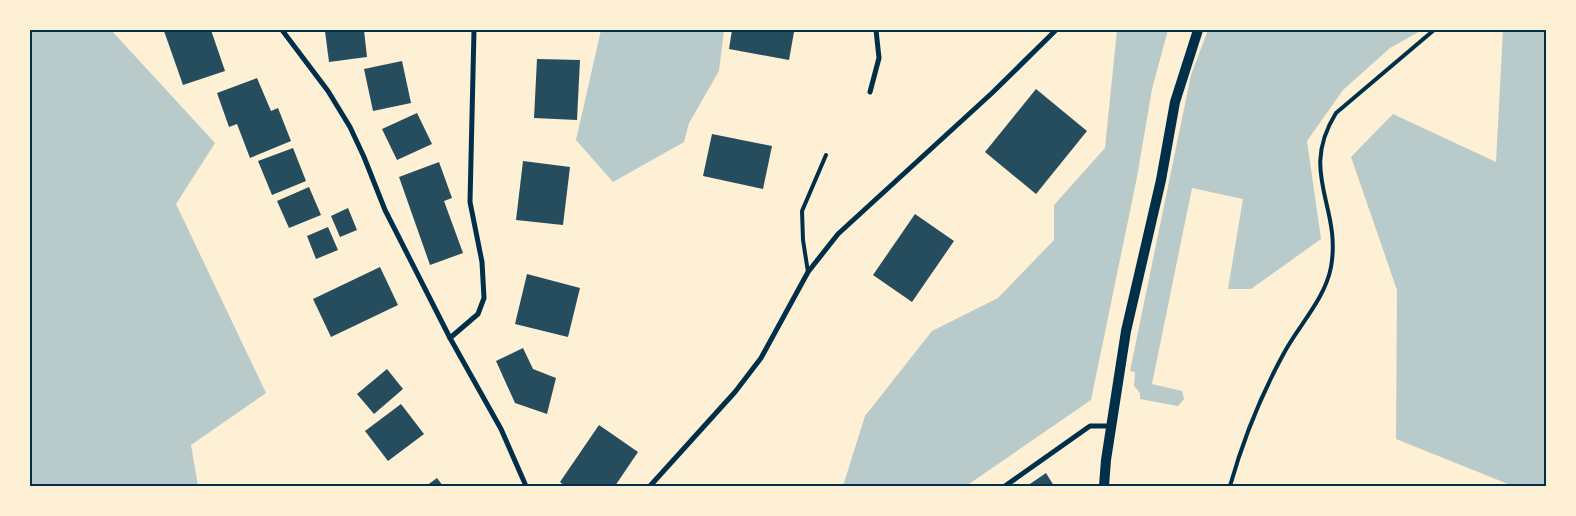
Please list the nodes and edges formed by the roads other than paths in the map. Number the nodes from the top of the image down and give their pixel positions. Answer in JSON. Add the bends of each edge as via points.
{"nodes":[{"id":1,"x":282,"y":30,"type":"edge"},
{"id":2,"x":474,"y":30,"type":"edge"},
{"id":3,"x":876,"y":30,"type":"edge"},
{"id":4,"x":1056,"y":30,"type":"edge"},
{"id":5,"x":1198,"y":30,"type":"edge"},
{"id":6,"x":1434,"y":30,"type":"edge"},
{"id":7,"x":870,"y":92,"type":"dead end"},
{"id":8,"x":826,"y":155,"type":"dead end"},
{"id":9,"x":808,"y":272,"type":"junction"},
{"id":10,"x":450,"y":338,"type":"junction"},
{"id":11,"x":1111,"y":426,"type":"junction"},
{"id":12,"x":526,"y":486,"type":"edge"},
{"id":13,"x":650,"y":486,"type":"edge"},
{"id":14,"x":1005,"y":486,"type":"edge"},
{"id":15,"x":1104,"y":486,"type":"edge"},
{"id":16,"x":1230,"y":486,"type":"edge"}],
"edges":[{"from":1,"to":10,"type":"street","via":[[350,127],[385,210]]},
{"from":2,"to":10,"type":"street","via":[[470,202],[482,262],[484,298],[478,314]]},
{"from":3,"to":7,"type":"street","via":[[879,58]]},
{"from":4,"to":9,"type":"street","via":[[838,234]]},
{"from":5,"to":11,"type":"main road","via":[[1175,102],[1161,180],[1126,331]]},
{"from":6,"to":16,"type":"lane","via":[[1336,113],[1325,130],[1319,154],[1333,229],[1331,269],[1324,289],[1285,350],[1261,396]]},
{"from":8,"to":9,"type":"lane","via":[[802,212]]},
{"from":9,"to":13,"type":"street","via":[[756,365]]},
{"from":10,"to":12,"type":"street","via":[[501,429]]},
{"from":11,"to":14,"type":"street","via":[[1090,426]]},
{"from":11,"to":15,"type":"main road"}]}
